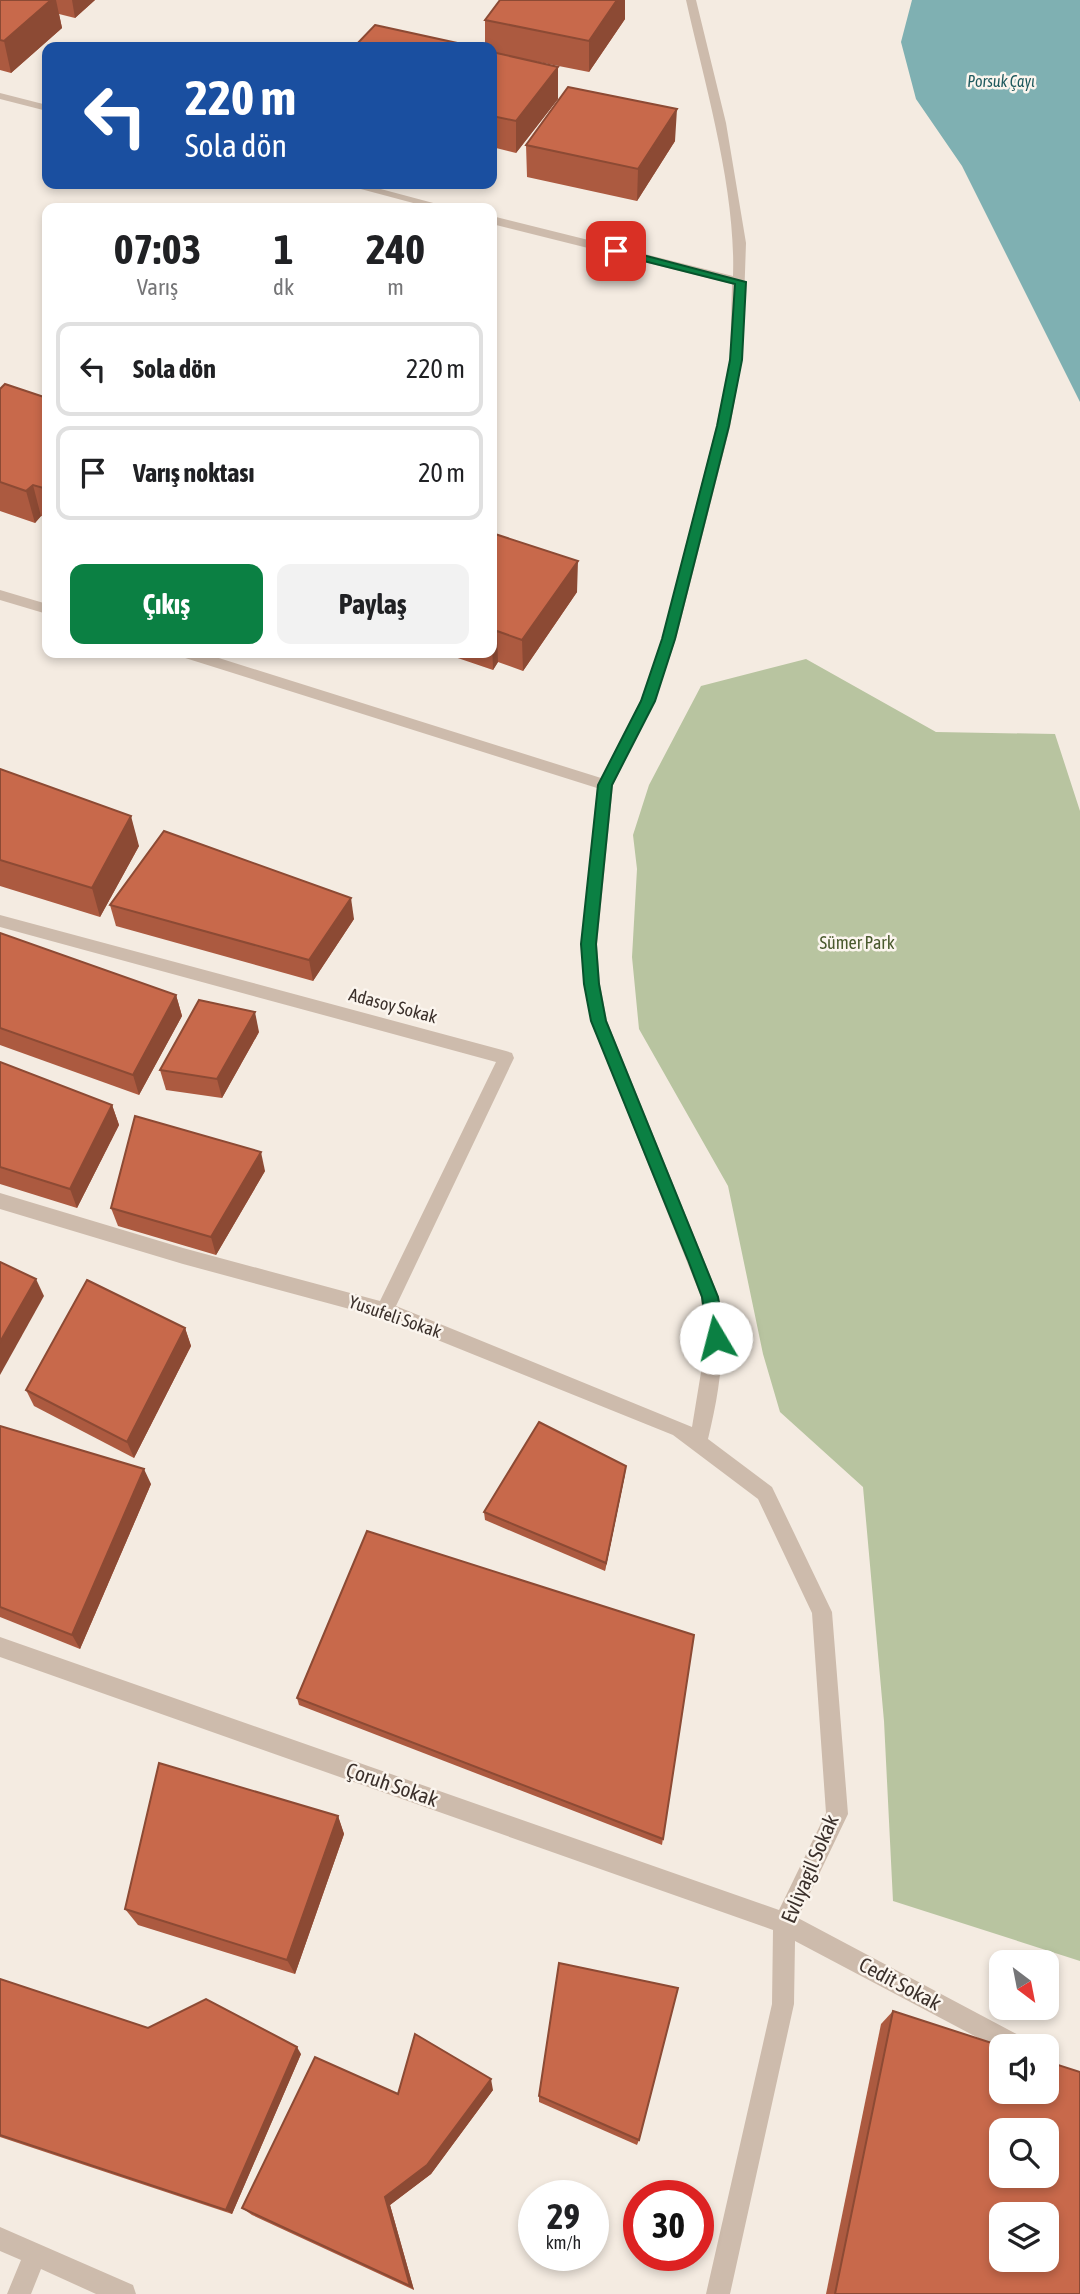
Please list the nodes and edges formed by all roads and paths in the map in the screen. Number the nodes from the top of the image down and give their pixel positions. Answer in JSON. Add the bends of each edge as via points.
{"nodes":[{"id":1,"x":691,"y":0,"type":"edge"},
{"id":2,"x":0,"y":96,"type":"edge"},
{"id":3,"x":42,"y":107,"type":"edge"},
{"id":4,"x":368,"y":189,"type":"edge"},
{"id":5,"x":426,"y":203,"type":"edge"},
{"id":6,"x":497,"y":221,"type":"edge"},
{"id":7,"x":740,"y":282,"type":"junction"},
{"id":8,"x":0,"y":595,"type":"edge"},
{"id":9,"x":42,"y":608,"type":"edge"},
{"id":10,"x":203,"y":658,"type":"edge"},
{"id":11,"x":605,"y":785,"type":"junction"},
{"id":12,"x":0,"y":921,"type":"edge"},
{"id":13,"x":0,"y":1201,"type":"edge"},
{"id":14,"x":385,"y":1310,"type":"junction"},
{"id":15,"x":698,"y":1442,"type":"junction"},
{"id":16,"x":765,"y":1493,"type":"joint"},
{"id":17,"x":0,"y":1647,"type":"edge"},
{"id":18,"x":784,"y":1923,"type":"junction"},
{"id":19,"x":993,"y":2034,"type":"edge"},
{"id":20,"x":0,"y":2239,"type":"edge"},
{"id":21,"x":36,"y":2255,"type":"junction"},
{"id":22,"x":19,"y":2294,"type":"edge"},
{"id":23,"x":124,"y":2294,"type":"edge"},
{"id":24,"x":718,"y":2294,"type":"edge"}],
"edges":[{"from":1,"to":7,"type":"street","via":[[720,123],[740,243]]},
{"from":2,"to":3,"type":"street"},
{"from":4,"to":5,"type":"street"},
{"from":6,"to":7,"type":"street"},
{"from":7,"to":11,"type":"street","via":[[736,360],[723,426],[669,639],[648,701]]},
{"from":8,"to":9,"type":"street"},
{"from":10,"to":11,"type":"street"},
{"from":11,"to":15,"type":"street","via":[[589,944],[592,984],[599,1021],[710,1297],[716,1338],[714,1378]]},
{"from":12,"to":14,"type":"street","name":"Adasoy Sokak","via":[[506,1058]]},
{"from":13,"to":14,"type":"street","name":"Yusufeli Sokak"},
{"from":14,"to":15,"type":"street","name":"Yusufeli Sokak","via":[[680,1429]]},
{"from":15,"to":16,"type":"street","name":"Yusufeli Sokak"},
{"from":16,"to":18,"type":"street","name":"Evliyagil Sokak","via":[[822,1612],[837,1814]]},
{"from":17,"to":18,"type":"street","name":"Çoruh Sokak"},
{"from":18,"to":19,"type":"street","name":"Cedit Sokak"},
{"from":18,"to":24,"type":"street","name":"Evliyagil Sokak","via":[[783,2004]]},
{"from":20,"to":21,"type":"street"},
{"from":21,"to":22,"type":"street"},
{"from":21,"to":23,"type":"street"}]}
